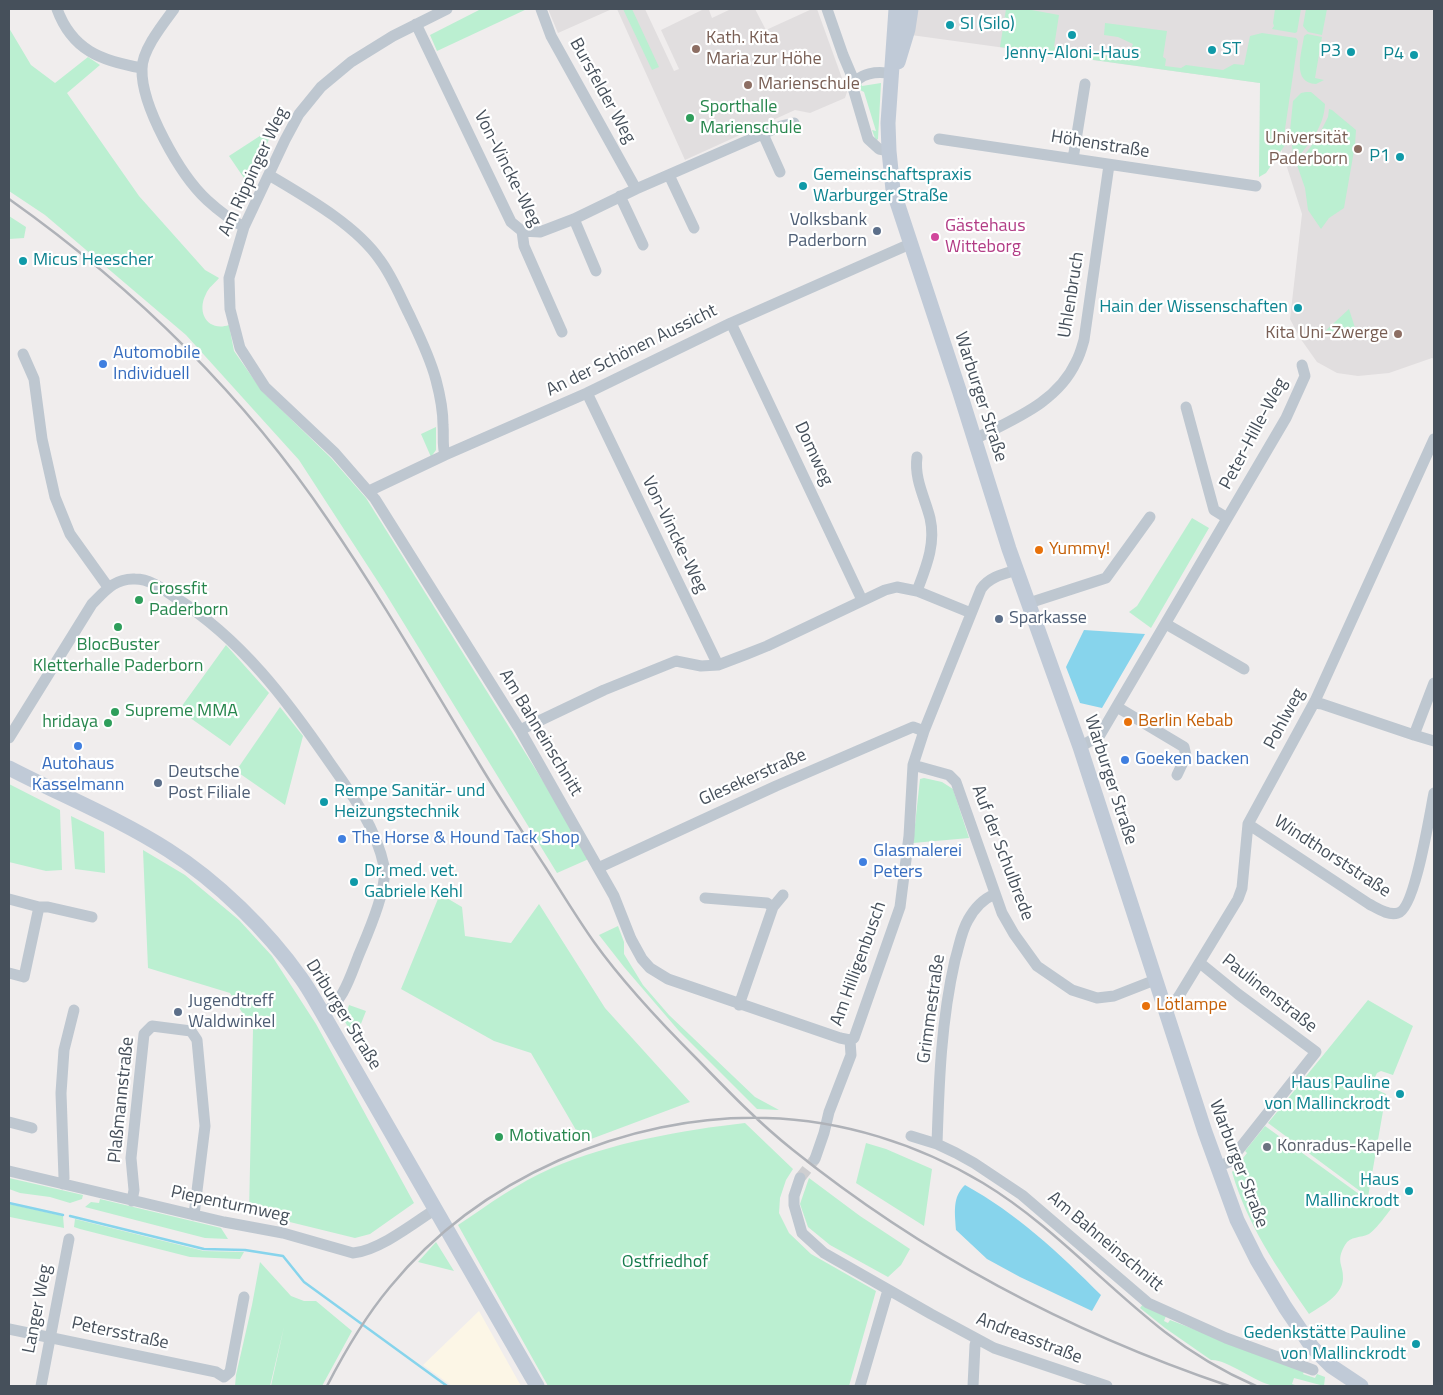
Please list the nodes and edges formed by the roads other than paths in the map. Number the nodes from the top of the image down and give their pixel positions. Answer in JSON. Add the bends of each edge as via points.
{"nodes":[{"id":1,"x":57,"y":9,"type":"edge"},
{"id":2,"x":174,"y":9,"type":"edge"},
{"id":3,"x":447,"y":9,"type":"edge"},
{"id":4,"x":541,"y":9,"type":"edge"},
{"id":5,"x":827,"y":9,"type":"edge"},
{"id":6,"x":896,"y":9,"type":"edge"},
{"id":7,"x":911,"y":9,"type":"edge"},
{"id":8,"x":416,"y":24,"type":"junction"},
{"id":9,"x":142,"y":68,"type":"junction"},
{"id":10,"x":892,"y":74,"type":"junction"},
{"id":11,"x":854,"y":81,"type":"junction"},
{"id":12,"x":1085,"y":84,"type":"dead end"},
{"id":13,"x":794,"y":123,"type":"dead end"},
{"id":14,"x":763,"y":134,"type":"junction"},
{"id":15,"x":939,"y":139,"type":"dead end"},
{"id":16,"x":889,"y":151,"type":"junction"},
{"id":17,"x":1073,"y":159,"type":"junction"},
{"id":18,"x":1109,"y":165,"type":"junction"},
{"id":19,"x":780,"y":172,"type":"dead end"},
{"id":20,"x":269,"y":175,"type":"junction"},
{"id":21,"x":669,"y":175,"type":"junction"},
{"id":22,"x":1256,"y":186,"type":"dead end"},
{"id":23,"x":636,"y":189,"type":"junction"},
{"id":24,"x":620,"y":196,"type":"junction"},
{"id":25,"x":574,"y":219,"type":"junction"},
{"id":26,"x":244,"y":227,"type":"junction"},
{"id":27,"x":694,"y":228,"type":"dead end"},
{"id":28,"x":522,"y":231,"type":"junction"},
{"id":29,"x":910,"y":244,"type":"junction"},
{"id":30,"x":643,"y":246,"type":"dead end"},
{"id":31,"x":596,"y":271,"type":"dead end"},
{"id":32,"x":731,"y":323,"type":"junction"},
{"id":33,"x":562,"y":332,"type":"dead end"},
{"id":34,"x":24,"y":354,"type":"dead end"},
{"id":35,"x":249,"y":363,"type":"joint"},
{"id":36,"x":1302,"y":365,"type":"dead end"},
{"id":37,"x":587,"y":393,"type":"junction"},
{"id":38,"x":1186,"y":407,"type":"dead end"},
{"id":39,"x":975,"y":438,"type":"junction"},
{"id":40,"x":1434,"y":439,"type":"edge"},
{"id":41,"x":445,"y":455,"type":"junction"},
{"id":42,"x":917,"y":457,"type":"dead end"},
{"id":43,"x":369,"y":491,"type":"junction"},
{"id":44,"x":1150,"y":517,"type":"dead end"},
{"id":45,"x":1227,"y":518,"type":"junction"},
{"id":46,"x":1017,"y":570,"type":"junction"},
{"id":47,"x":108,"y":587,"type":"junction"},
{"id":48,"x":917,"y":591,"type":"junction"},
{"id":49,"x":862,"y":600,"type":"junction"},
{"id":50,"x":1028,"y":603,"type":"junction"},
{"id":51,"x":971,"y":613,"type":"junction"},
{"id":52,"x":1166,"y":624,"type":"junction"},
{"id":53,"x":718,"y":665,"type":"junction"},
{"id":54,"x":1244,"y":670,"type":"dead end"},
{"id":55,"x":1434,"y":684,"type":"edge"},
{"id":56,"x":1314,"y":703,"type":"junction"},
{"id":57,"x":1117,"y":707,"type":"junction"},
{"id":58,"x":520,"y":730,"type":"junction"},
{"id":59,"x":924,"y":731,"type":"junction"},
{"id":60,"x":1414,"y":735,"type":"junction"},
{"id":61,"x":9,"y":738,"type":"edge"},
{"id":62,"x":1434,"y":740,"type":"edge"},
{"id":63,"x":1080,"y":747,"type":"junction"},
{"id":64,"x":914,"y":765,"type":"junction"},
{"id":65,"x":9,"y":768,"type":"edge"},
{"id":66,"x":1177,"y":775,"type":"dead end"},
{"id":67,"x":1434,"y":792,"type":"edge"},
{"id":68,"x":1248,"y":824,"type":"junction"},
{"id":69,"x":598,"y":868,"type":"junction"},
{"id":70,"x":995,"y":894,"type":"junction"},
{"id":71,"x":783,"y":895,"type":"dead end"},
{"id":72,"x":705,"y":898,"type":"dead end"},
{"id":73,"x":9,"y":899,"type":"edge"},
{"id":74,"x":39,"y":907,"type":"junction"},
{"id":75,"x":773,"y":907,"type":"junction"},
{"id":76,"x":92,"y":917,"type":"dead end"},
{"id":77,"x":1200,"y":963,"type":"junction"},
{"id":78,"x":9,"y":973,"type":"edge"},
{"id":79,"x":1156,"y":980,"type":"junction"},
{"id":80,"x":740,"y":1005,"type":"junction"},
{"id":81,"x":1164,"y":1005,"type":"junction"},
{"id":82,"x":74,"y":1010,"type":"dead end"},
{"id":83,"x":323,"y":1014,"type":"junction"},
{"id":84,"x":850,"y":1040,"type":"junction"},
{"id":85,"x":9,"y":1122,"type":"edge"},
{"id":86,"x":32,"y":1128,"type":"dead end"},
{"id":87,"x":911,"y":1136,"type":"dead end"},
{"id":88,"x":937,"y":1144,"type":"junction"},
{"id":89,"x":815,"y":1159,"type":"tunnel mouth"},
{"id":90,"x":1217,"y":1167,"type":"junction"},
{"id":91,"x":9,"y":1171,"type":"edge"},
{"id":92,"x":800,"y":1178,"type":"tunnel mouth"},
{"id":93,"x":62,"y":1184,"type":"junction"},
{"id":94,"x":132,"y":1201,"type":"junction"},
{"id":95,"x":434,"y":1210,"type":"junction"},
{"id":96,"x":194,"y":1215,"type":"junction"},
{"id":97,"x":69,"y":1239,"type":"dead end"},
{"id":98,"x":888,"y":1290,"type":"junction"},
{"id":99,"x":244,"y":1297,"type":"dead end"},
{"id":100,"x":9,"y":1329,"type":"edge"},
{"id":101,"x":50,"y":1338,"type":"junction"},
{"id":102,"x":977,"y":1339,"type":"junction"},
{"id":103,"x":1313,"y":1370,"type":"dead end"},
{"id":104,"x":225,"y":1382,"type":"edge"},
{"id":105,"x":41,"y":1386,"type":"edge"},
{"id":106,"x":537,"y":1386,"type":"edge"},
{"id":107,"x":860,"y":1386,"type":"edge"},
{"id":108,"x":974,"y":1386,"type":"edge"},
{"id":109,"x":1107,"y":1386,"type":"edge"},
{"id":110,"x":1361,"y":1386,"type":"edge"}],
"edges":[{"from":1,"to":9,"type":"street","via":[[70,35],[88,51],[110,61]]},
{"from":2,"to":9,"type":"street","via":[[158,32]]},
{"from":3,"to":8,"type":"street","name":"Am Rippinger Weg"},
{"from":4,"to":23,"type":"street","name":"Bursfelder Weg","via":[[551,36]]},
{"from":5,"to":11,"type":"street"},
{"from":6,"to":10,"type":"main road","name":"Warburger Straße"},
{"from":7,"to":10,"type":"main road","name":"Warburger Straße","via":[[900,58]]},
{"from":8,"to":20,"type":"street","name":"Am Rippinger Weg","via":[[351,62],[321,87],[300,114]]},
{"from":8,"to":28,"type":"street","name":"Von-Vincke-Weg","via":[[511,222]]},
{"from":9,"to":26,"type":"street","via":[[146,100],[187,176],[206,199]]},
{"from":10,"to":11,"type":"street","via":[[883,72],[859,76]]},
{"from":10,"to":16,"type":"main road","name":"Warburger Straße"},
{"from":11,"to":16,"type":"street","via":[[854,96],[868,139],[879,150]]},
{"from":12,"to":17,"type":"street"},
{"from":13,"to":14,"type":"street"},
{"from":14,"to":19,"type":"street"},
{"from":14,"to":21,"type":"street"},
{"from":15,"to":17,"type":"street","name":"Höhenstraße"},
{"from":16,"to":29,"type":"main road","name":"Warburger Straße","via":[[893,190]]},
{"from":17,"to":18,"type":"street","name":"Höhenstraße"},
{"from":18,"to":22,"type":"street","name":"Höhenstraße"},
{"from":18,"to":39,"type":"street","name":"Uhlenbruch","via":[[1084,340],[1076,363],[1048,398]]},
{"from":20,"to":26,"type":"street","name":"Am Rippinger Weg"},
{"from":20,"to":41,"type":"street","via":[[353,231],[380,260],[416,329],[436,378]]},
{"from":21,"to":23,"type":"street"},
{"from":21,"to":27,"type":"street"},
{"from":23,"to":24,"type":"street"},
{"from":24,"to":25,"type":"street"},
{"from":24,"to":30,"type":"street"},
{"from":25,"to":28,"type":"street","via":[[540,232]]},
{"from":25,"to":31,"type":"street"},
{"from":26,"to":35,"type":"street","name":"Am Rippinger Weg","via":[[229,282],[230,309],[240,348]]},
{"from":28,"to":33,"type":"street","name":"Von-Vincke-Weg","via":[[524,246]]},
{"from":29,"to":32,"type":"street","name":"An der Schönen Aussicht"},
{"from":29,"to":39,"type":"main road","name":"Warburger Straße"},
{"from":32,"to":37,"type":"street","name":"An der Schönen Aussicht"},
{"from":32,"to":49,"type":"street","name":"Domweg"},
{"from":34,"to":47,"type":"street","via":[[34,379],[42,439],[55,497],[70,534]]},
{"from":35,"to":43,"type":"street","name":"Am Bahneinschnitt","via":[[265,388],[335,453]]},
{"from":36,"to":45,"type":"street","name":"Peter-Hille-Weg","via":[[1304,376],[1286,418]]},
{"from":37,"to":41,"type":"street","name":"An der Schönen Aussicht"},
{"from":37,"to":53,"type":"street","name":"Von-Vincke-Weg"},
{"from":38,"to":45,"type":"street","name":"Peter-Hille-Weg","via":[[1214,510]]},
{"from":39,"to":46,"type":"main road","name":"Warburger Straße"},
{"from":40,"to":56,"type":"street","name":"Pohlweg"},
{"from":41,"to":43,"type":"street","name":"An der Schönen Aussicht"},
{"from":42,"to":48,"type":"street","via":[[915,469],[930,520],[932,541],[929,560]]},
{"from":43,"to":58,"type":"street","name":"Am Bahneinschnitt"},
{"from":44,"to":50,"type":"street","via":[[1106,578]]},
{"from":45,"to":52,"type":"street","name":"Peter-Hille-Weg"},
{"from":46,"to":50,"type":"main road","name":"Warburger Straße"},
{"from":46,"to":51,"type":"street","name":"Am Hilligenbusch","via":[[986,582]]},
{"from":47,"to":61,"type":"street","via":[[92,604]]},
{"from":47,"to":83,"type":"street","via":[[126,579],[156,585],[230,638],[263,672],[313,737],[373,831],[384,869],[383,884],[373,920],[345,988]]},
{"from":48,"to":49,"type":"street","via":[[897,587]]},
{"from":48,"to":51,"type":"street"},
{"from":49,"to":53,"type":"street","via":[[767,646]]},
{"from":50,"to":63,"type":"main road","name":"Warburger Straße"},
{"from":51,"to":59,"type":"street","name":"Am Hilligenbusch"},
{"from":52,"to":54,"type":"street"},
{"from":52,"to":57,"type":"street","name":"Peter-Hille-Weg"},
{"from":53,"to":58,"type":"street","via":[[701,666],[676,661],[604,690]]},
{"from":55,"to":60,"type":"street"},
{"from":56,"to":60,"type":"street"},
{"from":56,"to":68,"type":"street","name":"Pohlweg"},
{"from":57,"to":63,"type":"street","name":"Peter-Hille-Weg","via":[[1100,735]]},
{"from":57,"to":66,"type":"street","via":[[1184,747],[1186,756]]},
{"from":58,"to":69,"type":"street","name":"Am Bahneinschnitt"},
{"from":59,"to":64,"type":"street","name":"Am Hilligenbusch"},
{"from":59,"to":69,"type":"street","name":"Glesekerstraße","via":[[913,727]]},
{"from":60,"to":62,"type":"street"},
{"from":63,"to":79,"type":"main road","name":"Warburger Straße"},
{"from":64,"to":70,"type":"street","name":"Auf der Schulbrede","via":[[949,775],[956,782]]},
{"from":64,"to":84,"type":"street","name":"Am Hilligenbusch","via":[[900,907],[854,1038]]},
{"from":65,"to":83,"type":"main road","name":"Driburger Straße","via":[[135,831],[192,866],[234,902],[269,939],[301,978]]},
{"from":67,"to":68,"type":"street","name":"Windthorststraße","via":[[1416,879],[1404,909],[1399,913],[1386,912],[1369,904]]},
{"from":68,"to":77,"type":"street","name":"Pohlweg","via":[[1242,888]]},
{"from":69,"to":80,"type":"street","name":"Am Bahneinschnitt","via":[[614,896],[635,948],[650,968],[668,979]]},
{"from":70,"to":79,"type":"street","name":"Auf der Schulbrede","via":[[1007,923],[1032,960],[1046,974],[1072,990],[1097,998],[1114,996]]},
{"from":70,"to":88,"type":"street","name":"Grimmestraße","via":[[986,898],[968,920],[952,974],[940,1059]]},
{"from":71,"to":75,"type":"street"},
{"from":72,"to":75,"type":"street","via":[[767,903]]},
{"from":73,"to":74,"type":"street"},
{"from":74,"to":76,"type":"street"},
{"from":74,"to":78,"type":"street","via":[[24,977]]},
{"from":75,"to":80,"type":"street"},
{"from":77,"to":81,"type":"street","name":"Pohlweg","via":[[1176,1000]]},
{"from":77,"to":90,"type":"street","name":"Paulinenstraße","via":[[1316,1052],[1229,1162]]},
{"from":79,"to":81,"type":"main road","name":"Warburger Straße"},
{"from":80,"to":84,"type":"street","name":"Am Bahneinschnitt"},
{"from":81,"to":90,"type":"main road","name":"Warburger Straße"},
{"from":82,"to":93,"type":"street","via":[[64,1050],[61,1093]]},
{"from":83,"to":95,"type":"main road","name":"Driburger Straße"},
{"from":84,"to":89,"type":"street","name":"Am Hilligenbusch","via":[[851,1055]]},
{"from":85,"to":86,"type":"street"},
{"from":87,"to":88,"type":"street","name":"Am Bahneinschnitt"},
{"from":88,"to":103,"type":"street","name":"Am Bahneinschnitt","via":[[1022,1194],[1148,1303],[1226,1338]]},
{"from":90,"to":110,"type":"main road","name":"Warburger Straße","via":[[1245,1238],[1286,1309],[1323,1359]]},
{"from":91,"to":93,"type":"street","name":"Piepenturmweg"},
{"from":92,"to":98,"type":"street","via":[[794,1205],[802,1232],[824,1253]]},
{"from":93,"to":94,"type":"street","name":"Piepenturmweg"},
{"from":94,"to":96,"type":"street","name":"Piepenturmweg"},
{"from":94,"to":96,"type":"street","name":"Plaßmannstraße","via":[[131,1158],[144,1034],[152,1026],[190,1031],[197,1040],[205,1126]]},
{"from":95,"to":96,"type":"street","name":"Piepenturmweg","via":[[374,1248],[352,1253],[283,1233]]},
{"from":95,"to":106,"type":"main road","name":"Driburger Straße"},
{"from":97,"to":101,"type":"street","name":"Langer Weg"},
{"from":98,"to":102,"type":"street","name":"Andreasstraße"},
{"from":98,"to":107,"type":"street"},
{"from":99,"to":104,"type":"street","via":[[230,1372]]},
{"from":100,"to":101,"type":"street","name":"Petersstraße"},
{"from":101,"to":104,"type":"street","name":"Petersstraße","via":[[216,1372]]},
{"from":101,"to":105,"type":"street","name":"Langer Weg"},
{"from":102,"to":108,"type":"street"},
{"from":102,"to":109,"type":"street","name":"Andreasstraße","via":[[1009,1354]]}]}
